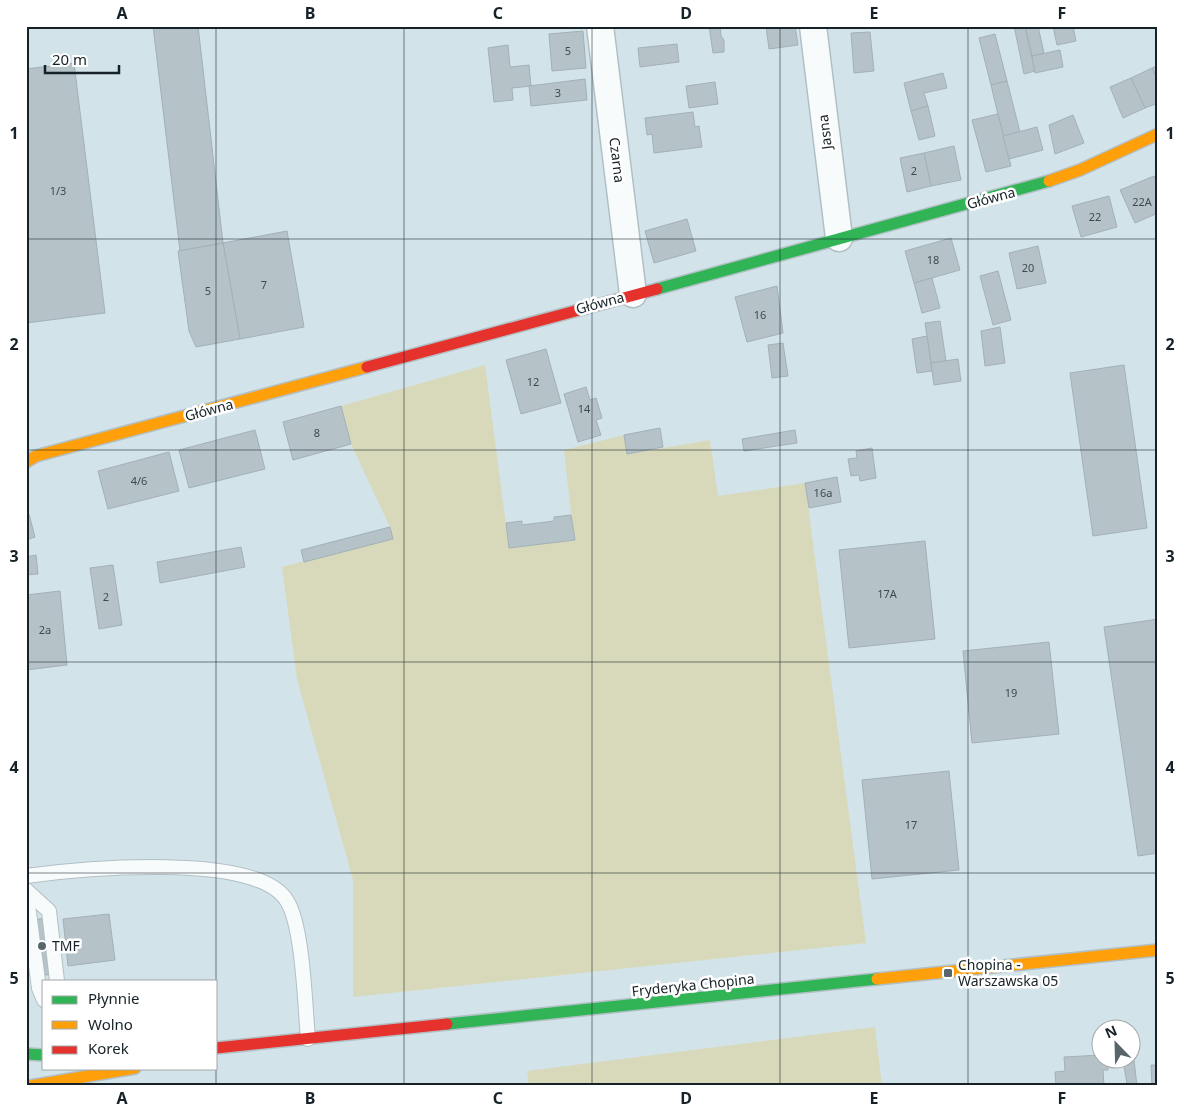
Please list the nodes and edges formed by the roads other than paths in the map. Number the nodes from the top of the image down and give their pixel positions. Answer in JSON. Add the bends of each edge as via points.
{"nodes":[{"id":1,"x":600,"y":26,"type":"edge"},
{"id":2,"x":813,"y":26,"type":"edge"},
{"id":3,"x":1158,"y":134,"type":"edge"},
{"id":4,"x":839,"y":238,"type":"junction"},
{"id":5,"x":633,"y":294,"type":"junction"},
{"id":6,"x":30,"y":458,"type":"edge"},
{"id":7,"x":26,"y":876,"type":"edge"},
{"id":8,"x":26,"y":890,"type":"edge"},
{"id":9,"x":1158,"y":950,"type":"edge"},
{"id":10,"x":57,"y":980,"type":"edge"},
{"id":11,"x":42,"y":995,"type":"edge"},
{"id":12,"x":308,"y":1039,"type":"junction"},
{"id":13,"x":218,"y":1049,"type":"edge"},
{"id":14,"x":26,"y":1054,"type":"edge"},
{"id":15,"x":42,"y":1055,"type":"edge"},
{"id":16,"x":123,"y":1070,"type":"edge"},
{"id":17,"x":30,"y":1086,"type":"edge"}],
"edges":[{"from":1,"to":5,"type":"street","name":"Czarna"},
{"from":2,"to":4,"type":"street","name":"Jasna"},
{"from":3,"to":4,"type":"street","name":"Główna","via":[[1080,170],[1026,188]]},
{"from":4,"to":5,"type":"street","name":"Główna"},
{"from":5,"to":6,"type":"street","name":"Główna"},
{"from":7,"to":12,"type":"lane","via":[[83,869],[198,868],[265,881],[287,899],[296,920]]},
{"from":8,"to":10,"type":"lane","via":[[49,911]]},
{"from":8,"to":11,"type":"lane"},
{"from":9,"to":12,"type":"street","name":"Fryderyka Chopina"},
{"from":12,"to":13,"type":"street","name":"Fryderyka Chopina"},
{"from":14,"to":15,"type":"street"},
{"from":16,"to":17,"type":"street"}]}
